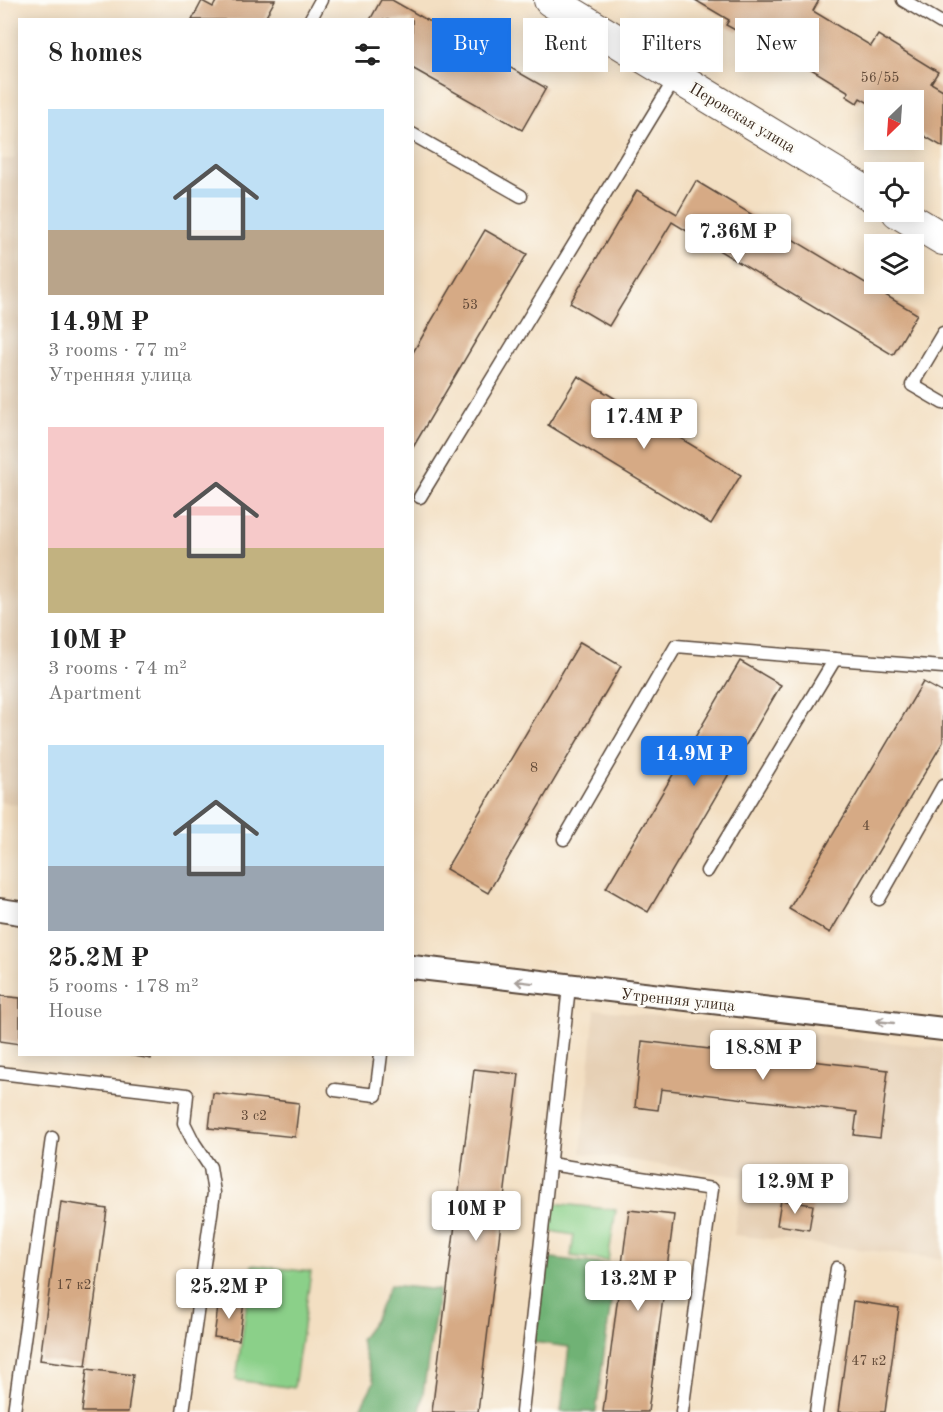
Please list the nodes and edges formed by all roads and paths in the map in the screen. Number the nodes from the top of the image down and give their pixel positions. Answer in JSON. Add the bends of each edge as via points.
{"nodes":[{"id":1,"x":321,"y":0,"type":"edge"},
{"id":2,"x":550,"y":0,"type":"edge"},
{"id":3,"x":903,"y":0,"type":"edge"},
{"id":4,"x":311,"y":18,"type":"edge"},
{"id":5,"x":943,"y":24,"type":"edge"},
{"id":6,"x":677,"y":76,"type":"junction"},
{"id":7,"x":414,"y":135,"type":"edge"},
{"id":8,"x":864,"y":191,"type":"edge"},
{"id":9,"x":521,"y":196,"type":"dead end"},
{"id":10,"x":915,"y":222,"type":"edge"},
{"id":11,"x":943,"y":239,"type":"edge"},
{"id":12,"x":943,"y":333,"type":"edge"},
{"id":13,"x":943,"y":403,"type":"edge"},
{"id":14,"x":420,"y":497,"type":"dead end"},
{"id":15,"x":835,"y":659,"type":"junction"},
{"id":16,"x":943,"y":667,"type":"edge"},
{"id":17,"x":943,"y":786,"type":"edge"},
{"id":18,"x":564,"y":839,"type":"dead end"},
{"id":19,"x":707,"y":871,"type":"dead end"},
{"id":20,"x":879,"y":899,"type":"dead end"},
{"id":21,"x":0,"y":910,"type":"edge"},
{"id":22,"x":18,"y":913,"type":"edge"},
{"id":23,"x":414,"y":967,"type":"edge"},
{"id":24,"x":569,"y":987,"type":"junction"},
{"id":25,"x":943,"y":1029,"type":"edge"},
{"id":26,"x":381,"y":1056,"type":"edge"},
{"id":27,"x":0,"y":1073,"type":"edge"},
{"id":28,"x":335,"y":1090,"type":"dead end"},
{"id":29,"x":52,"y":1138,"type":"dead end"},
{"id":30,"x":550,"y":1164,"type":"junction"},
{"id":31,"x":837,"y":1268,"type":"dead end"},
{"id":32,"x":14,"y":1412,"type":"edge"},
{"id":33,"x":183,"y":1412,"type":"edge"},
{"id":34,"x":522,"y":1412,"type":"edge"},
{"id":35,"x":682,"y":1412,"type":"edge"},
{"id":36,"x":816,"y":1412,"type":"edge"}],
"edges":[{"from":1,"to":4,"type":"lane"},
{"from":2,"to":6,"type":"main road","name":"Перовская улица"},
{"from":3,"to":5,"type":"lane"},
{"from":6,"to":8,"type":"main road","name":"Перовская улица"},
{"from":6,"to":14,"type":"lane"},
{"from":7,"to":9,"type":"lane"},
{"from":10,"to":11,"type":"main road"},
{"from":12,"to":13,"type":"lane","via":[[912,385]]},
{"from":15,"to":16,"type":"lane"},
{"from":15,"to":18,"type":"lane","via":[[676,646]]},
{"from":15,"to":19,"type":"lane"},
{"from":17,"to":20,"type":"lane"},
{"from":21,"to":22,"type":"street"},
{"from":24,"to":23,"type":"street","name":"Утренняя улица","one_way":true},
{"from":25,"to":24,"type":"street","name":"Утренняя улица","one_way":true},
{"from":24,"to":30,"type":"lane"},
{"from":26,"to":28,"type":"lane","via":[[376,1095]]},
{"from":27,"to":33,"type":"lane","via":[[187,1095],[184,1123],[210,1167],[214,1193]]},
{"from":29,"to":32,"type":"lane"},
{"from":30,"to":34,"type":"lane"},
{"from":30,"to":35,"type":"lane","via":[[712,1189]]},
{"from":31,"to":36,"type":"lane"}]}
